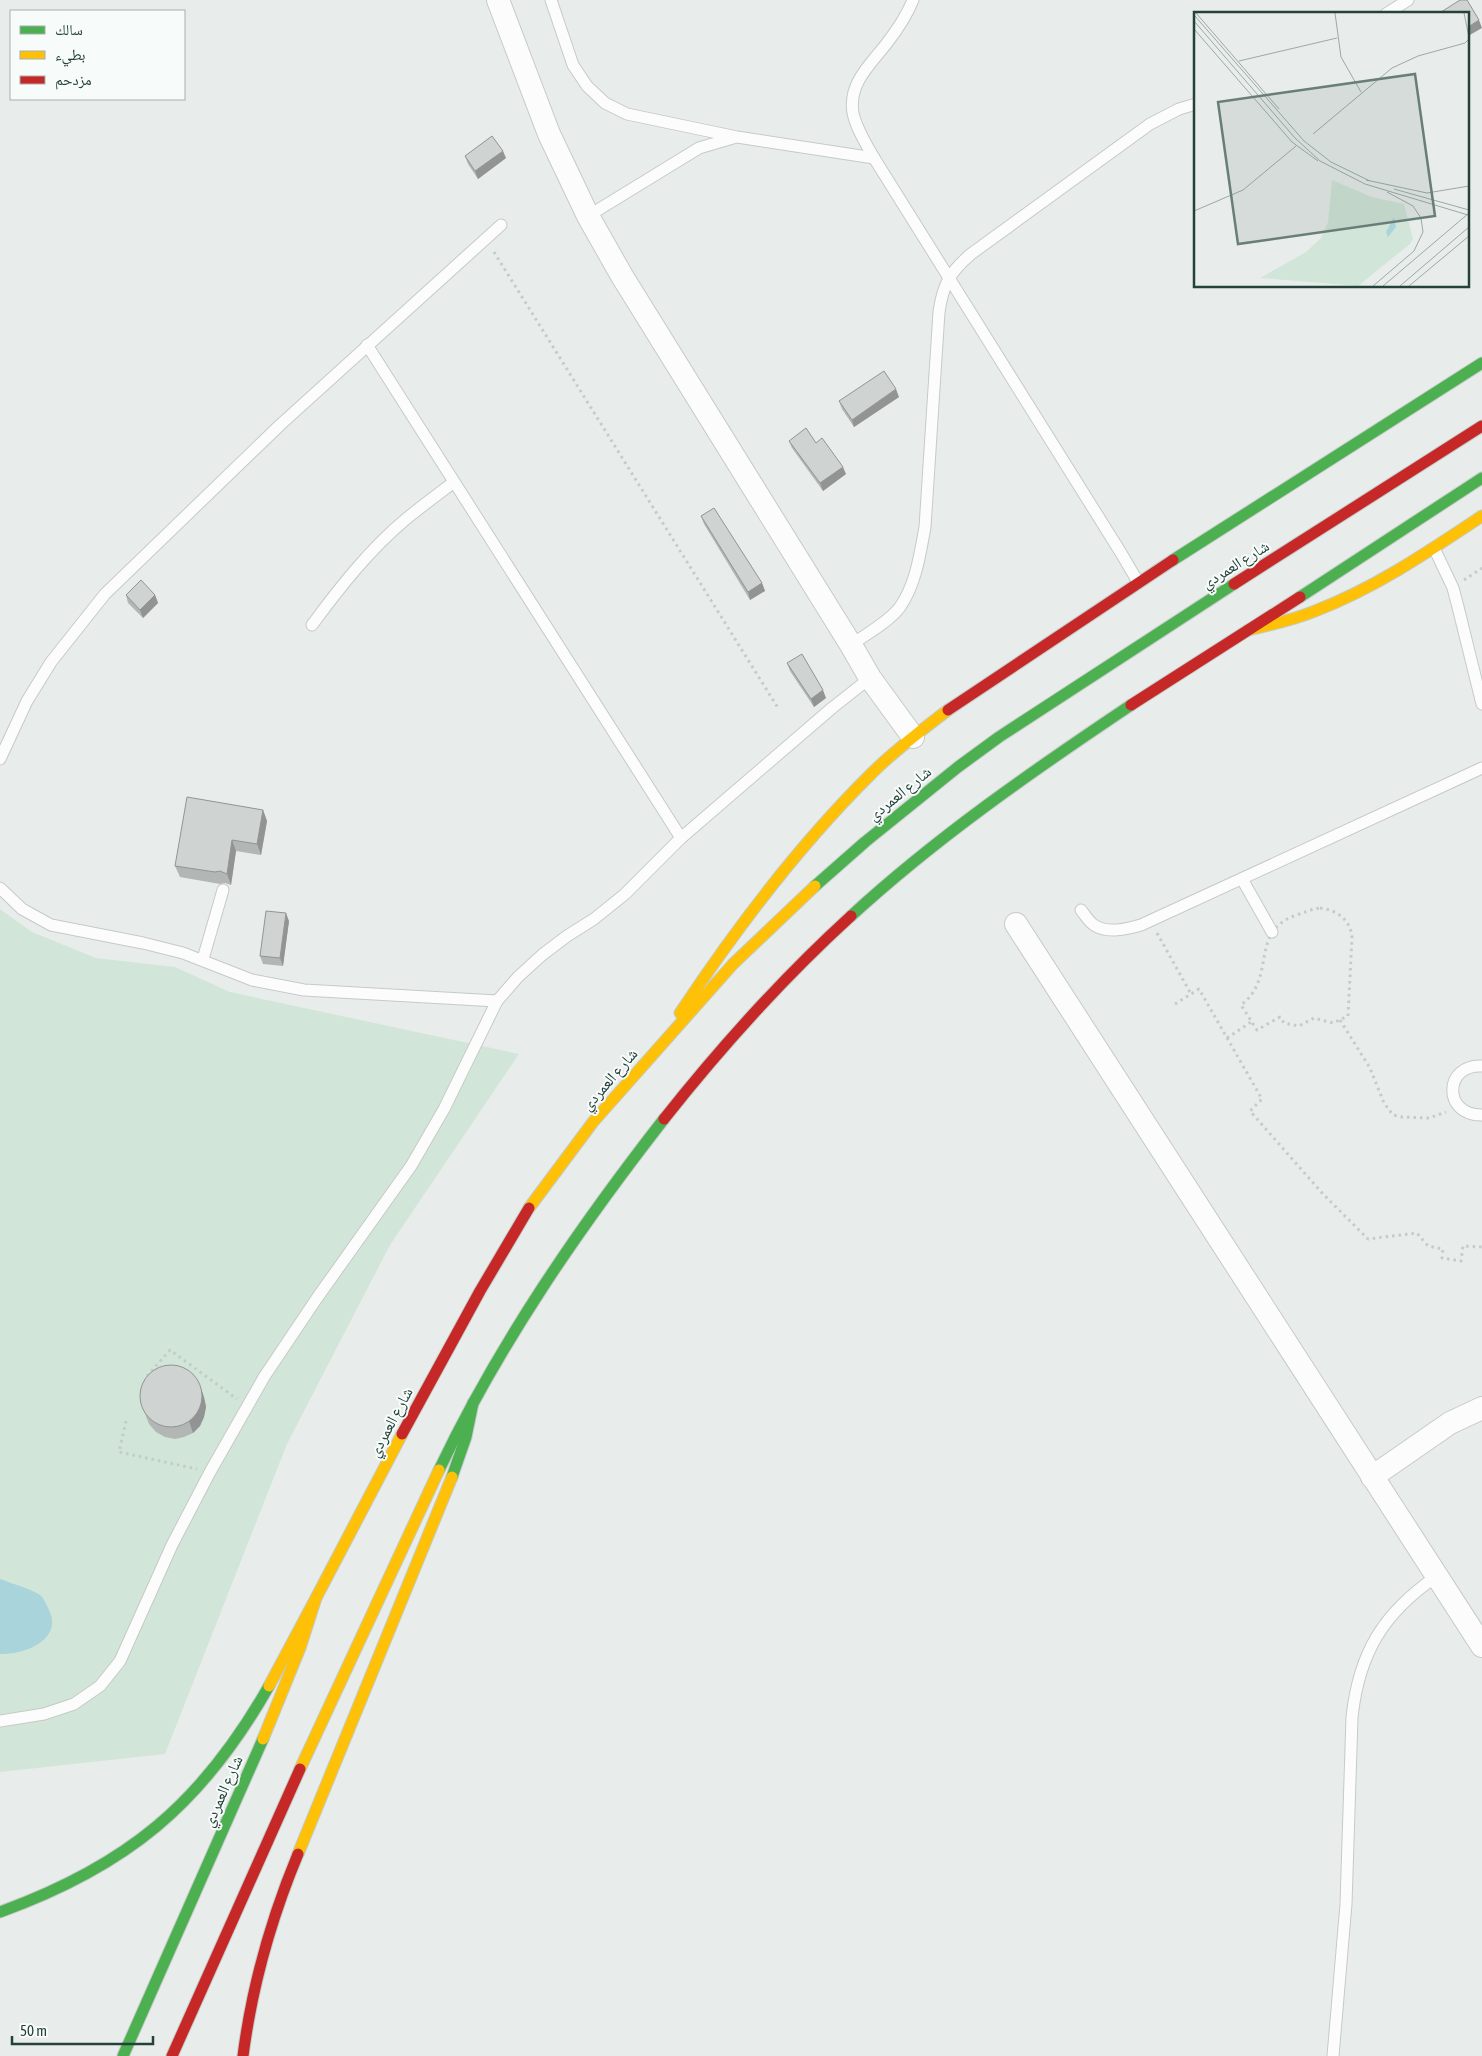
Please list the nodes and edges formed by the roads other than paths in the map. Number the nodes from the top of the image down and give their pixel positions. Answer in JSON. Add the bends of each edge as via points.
{"nodes":[{"id":1,"x":498,"y":0,"type":"edge"},
{"id":2,"x":551,"y":0,"type":"edge"},
{"id":3,"x":913,"y":0,"type":"edge"},
{"id":4,"x":1408,"y":0,"type":"edge"},
{"id":5,"x":1389,"y":12,"type":"edge"},
{"id":6,"x":1194,"y":105,"type":"edge"},
{"id":7,"x":737,"y":137,"type":"junction"},
{"id":8,"x":874,"y":158,"type":"junction"},
{"id":9,"x":588,"y":216,"type":"junction"},
{"id":10,"x":501,"y":225,"type":"dead end"},
{"id":11,"x":949,"y":276,"type":"junction"},
{"id":12,"x":367,"y":344,"type":"junction"},
{"id":13,"x":1482,"y":363,"type":"edge"},
{"id":14,"x":1482,"y":426,"type":"edge"},
{"id":15,"x":1482,"y":478,"type":"edge"},
{"id":16,"x":454,"y":482,"type":"junction"},
{"id":17,"x":1482,"y":516,"type":"edge"},
{"id":18,"x":1434,"y":548,"type":"junction"},
{"id":19,"x":1138,"y":582,"type":"junction"},
{"id":20,"x":312,"y":625,"type":"dead end"},
{"id":21,"x":1246,"y":630,"type":"junction"},
{"id":22,"x":851,"y":645,"type":"junction"},
{"id":23,"x":870,"y":678,"type":"junction"},
{"id":24,"x":1482,"y":704,"type":"edge"},
{"id":25,"x":913,"y":737,"type":"junction"},
{"id":26,"x":0,"y":759,"type":"edge"},
{"id":27,"x":1482,"y":768,"type":"edge"},
{"id":28,"x":681,"y":838,"type":"junction"},
{"id":29,"x":1242,"y":880,"type":"junction"},
{"id":30,"x":0,"y":888,"type":"edge"},
{"id":31,"x":223,"y":890,"type":"dead end"},
{"id":32,"x":1081,"y":910,"type":"dead end"},
{"id":33,"x":1016,"y":924,"type":"dead end"},
{"id":34,"x":1272,"y":932,"type":"road end"},
{"id":35,"x":203,"y":959,"type":"junction"},
{"id":36,"x":497,"y":1001,"type":"junction"},
{"id":37,"x":663,"y":1042,"type":"junction"},
{"id":38,"x":1482,"y":1057,"type":"edge"},
{"id":39,"x":1482,"y":1066,"type":"edge"},
{"id":40,"x":1482,"y":1115,"type":"edge"},
{"id":41,"x":473,"y":1403,"type":"junction"},
{"id":42,"x":1482,"y":1408,"type":"edge"},
{"id":43,"x":1372,"y":1477,"type":"junction"},
{"id":44,"x":1436,"y":1576,"type":"junction"},
{"id":45,"x":316,"y":1598,"type":"junction"},
{"id":46,"x":1482,"y":1646,"type":"edge"},
{"id":47,"x":0,"y":1721,"type":"edge"},
{"id":48,"x":0,"y":1912,"type":"edge"},
{"id":49,"x":123,"y":2056,"type":"edge"},
{"id":50,"x":172,"y":2056,"type":"edge"},
{"id":51,"x":243,"y":2056,"type":"edge"},
{"id":52,"x":1333,"y":2056,"type":"edge"}],
"edges":[{"from":1,"to":9,"type":"street","via":[[549,134]]},
{"from":2,"to":7,"type":"lane","via":[[574,65],[587,86],[605,103],[627,114]]},
{"from":3,"to":8,"type":"lane","via":[[888,42],[857,82],[853,97],[858,127]]},
{"from":4,"to":5,"type":"lane"},
{"from":6,"to":11,"type":"lane","via":[[1150,124],[972,254]]},
{"from":7,"to":8,"type":"lane"},
{"from":7,"to":9,"type":"lane","via":[[699,148]]},
{"from":8,"to":11,"type":"lane"},
{"from":9,"to":22,"type":"street"},
{"from":10,"to":12,"type":"lane"},
{"from":11,"to":19,"type":"lane"},
{"from":11,"to":22,"type":"lane","via":[[939,312],[920,555],[912,583],[899,608]]},
{"from":12,"to":16,"type":"lane"},
{"from":12,"to":26,"type":"lane","via":[[105,594],[46,670],[27,700]]},
{"from":13,"to":19,"type":"main road"},
{"from":14,"to":37,"type":"main road","name":"شارع العمردي","via":[[999,736],[865,842],[813,888],[733,964]]},
{"from":15,"to":21,"type":"main road"},
{"from":16,"to":20,"type":"lane","via":[[405,520],[372,552]]},
{"from":16,"to":28,"type":"lane"},
{"from":17,"to":18,"type":"main road"},
{"from":18,"to":21,"type":"main road","via":[[1342,601],[1295,619]]},
{"from":18,"to":24,"type":"lane","via":[[1453,588]]},
{"from":19,"to":25,"type":"main road","via":[[962,700]]},
{"from":21,"to":41,"type":"main road","via":[[995,798],[819,945],[764,1001],[704,1070],[641,1150],[530,1308]]},
{"from":22,"to":23,"type":"street"},
{"from":23,"to":25,"type":"street"},
{"from":23,"to":28,"type":"lane"},
{"from":25,"to":37,"type":"main road","via":[[873,772],[795,856],[719,953]]},
{"from":27,"to":29,"type":"lane"},
{"from":28,"to":36,"type":"lane","via":[[625,894],[542,955]]},
{"from":29,"to":32,"type":"lane","via":[[1132,928],[1108,930],[1093,924]]},
{"from":29,"to":34,"type":"lane"},
{"from":30,"to":35,"type":"lane","via":[[22,909],[51,925],[143,943]]},
{"from":31,"to":35,"type":"lane"},
{"from":33,"to":43,"type":"street"},
{"from":35,"to":36,"type":"lane","via":[[252,980],[304,990]]},
{"from":36,"to":47,"type":"lane","via":[[444,1109],[411,1166],[247,1406],[172,1545],[124,1654],[100,1686],[74,1704],[44,1714]]},
{"from":37,"to":45,"type":"main road","name":"شارع العمردي","via":[[593,1122],[530,1207],[430,1382]]},
{"from":38,"to":39,"type":"lane"},
{"from":39,"to":40,"type":"lane","via":[[1464,1069],[1454,1082],[1454,1100],[1459,1107]]},
{"from":41,"to":50,"type":"main road","via":[[335,1689]]},
{"from":41,"to":51,"type":"main road","via":[[450,1486],[277,1910],[253,1995]]},
{"from":42,"to":43,"type":"street","via":[[1450,1423]]},
{"from":43,"to":44,"type":"street"},
{"from":44,"to":46,"type":"street"},
{"from":44,"to":52,"type":"lane","via":[[1398,1606],[1383,1625],[1360,1668],[1354,1692],[1346,1904]]},
{"from":45,"to":48,"type":"main road","via":[[247,1723],[223,1758],[173,1814],[134,1847],[98,1870]]},
{"from":45,"to":49,"type":"main road","name":"شارع العمردي","via":[[300,1648],[262,1741]]}]}
